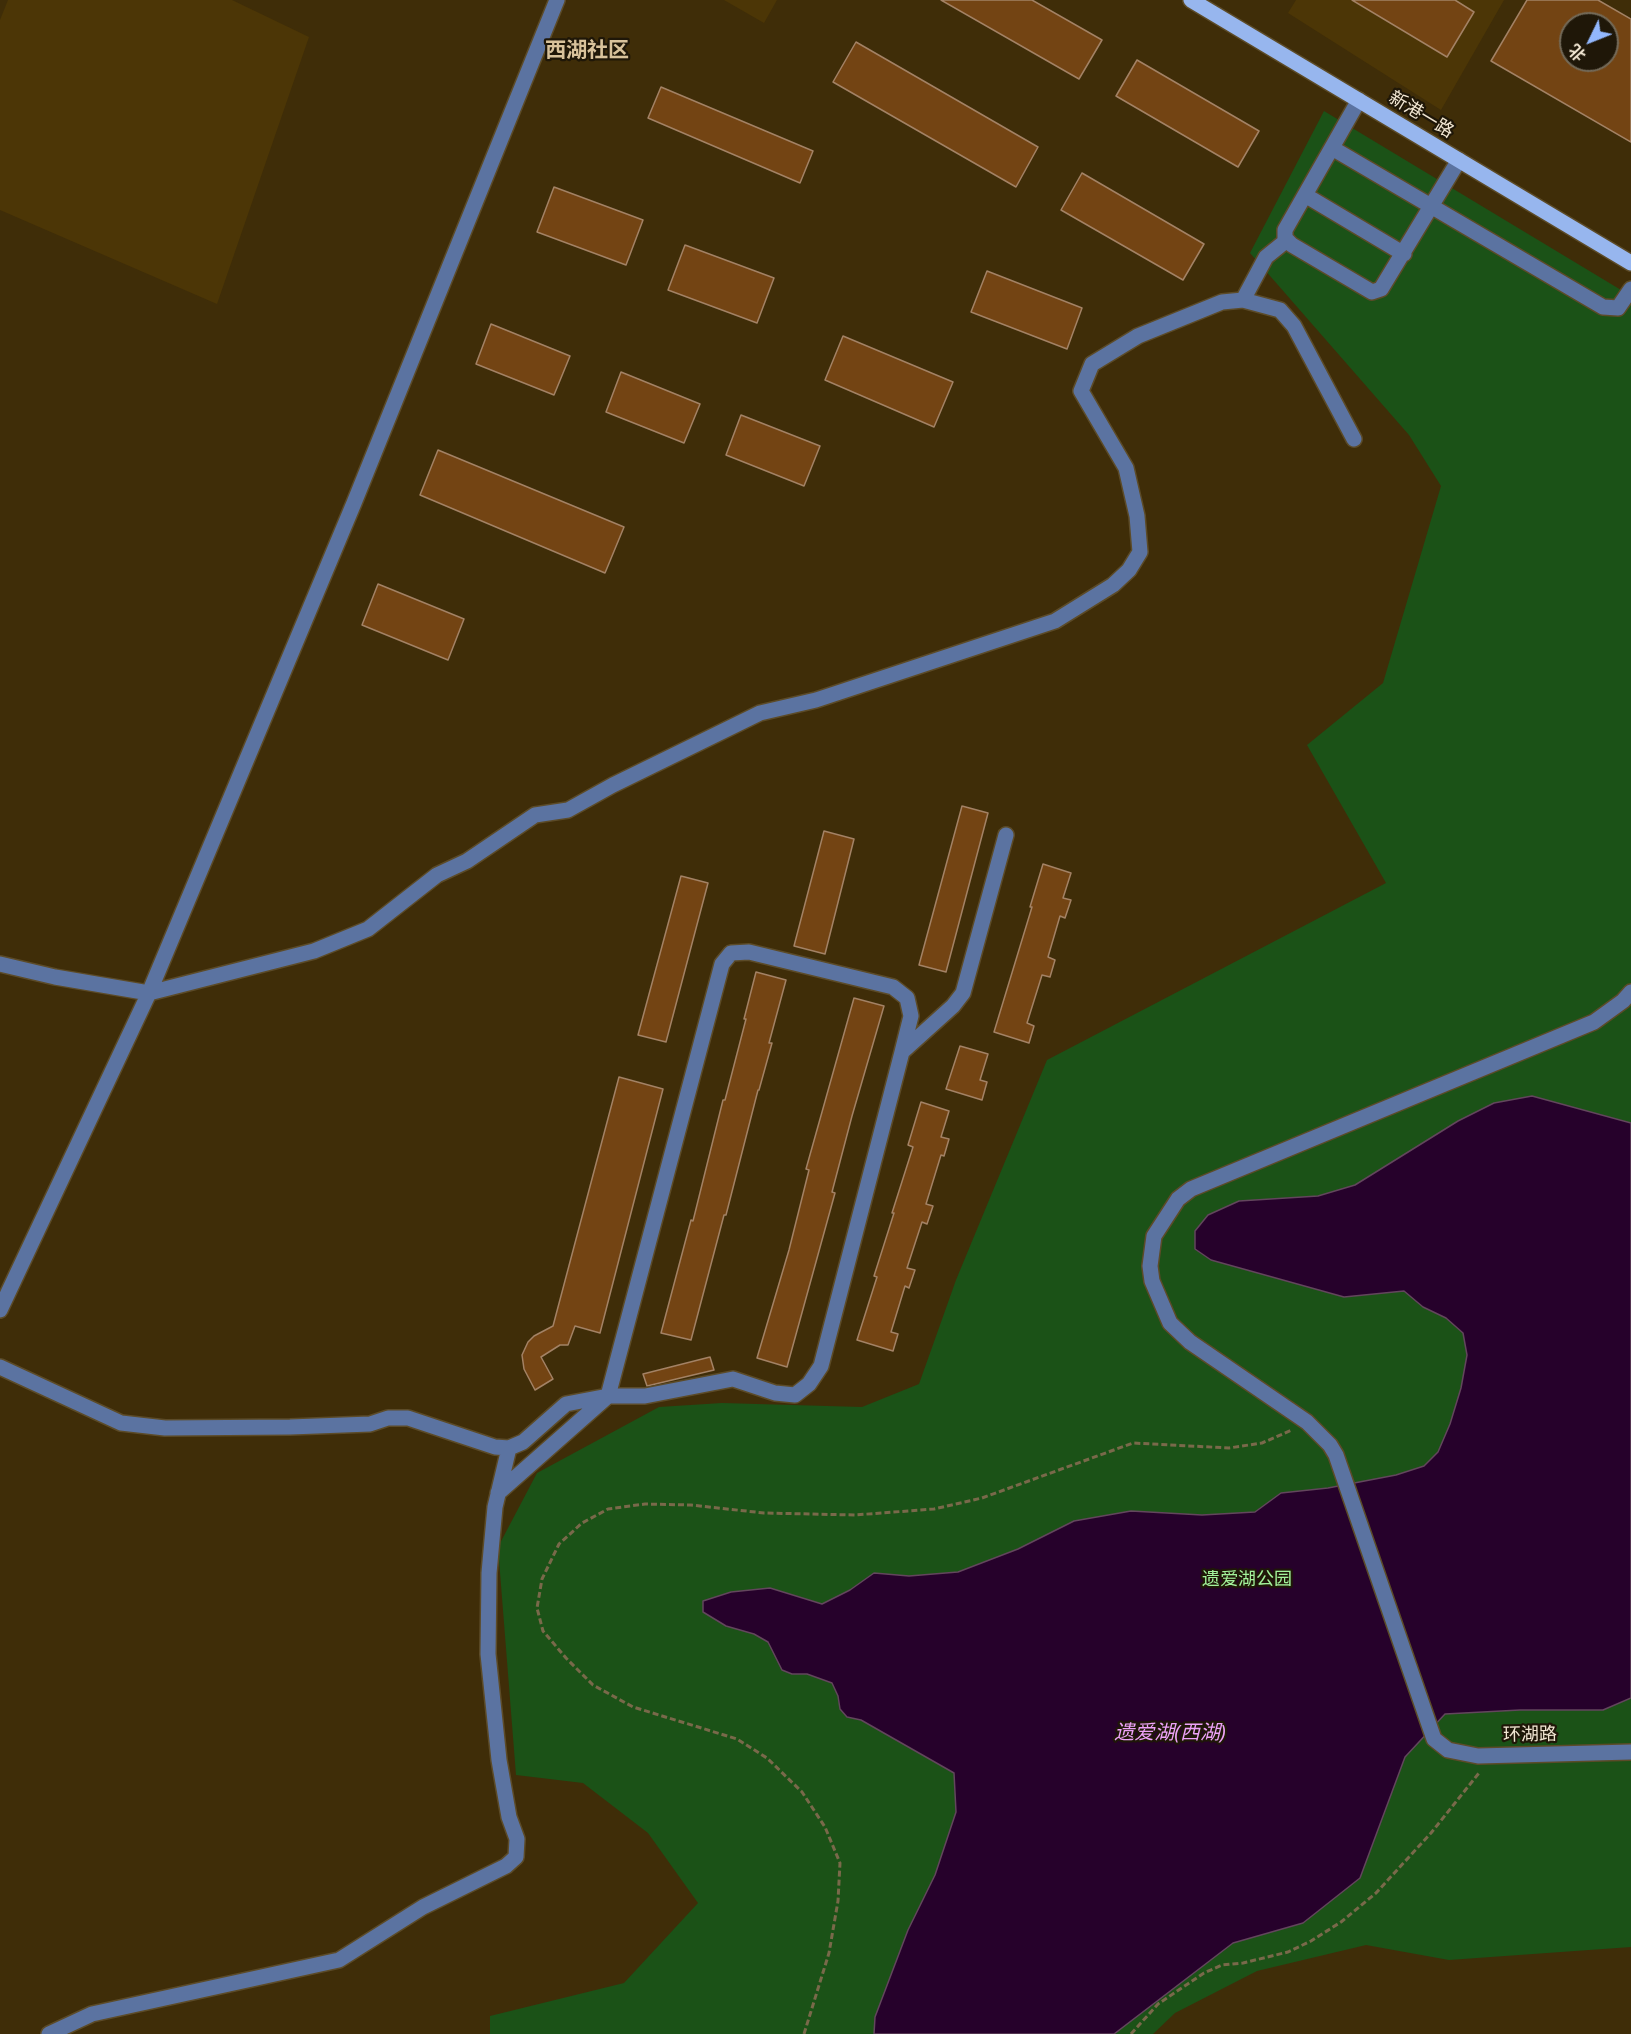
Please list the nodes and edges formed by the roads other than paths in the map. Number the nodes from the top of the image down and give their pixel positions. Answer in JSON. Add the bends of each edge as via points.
{"nodes":[{"id":1,"x":557,"y":0,"type":"edge"},
{"id":2,"x":1191,"y":0,"type":"edge"},
{"id":3,"x":1359,"y":100,"type":"junction"},
{"id":4,"x":1332,"y":148,"type":"junction"},
{"id":5,"x":1460,"y":160,"type":"junction"},
{"id":6,"x":1305,"y":195,"type":"junction"},
{"id":7,"x":1432,"y":207,"type":"junction"},
{"id":8,"x":1287,"y":240,"type":"junction"},
{"id":9,"x":1404,"y":254,"type":"junction"},
{"id":10,"x":1631,"y":263,"type":"edge"},
{"id":11,"x":1631,"y":289,"type":"edge"},
{"id":12,"x":1243,"y":300,"type":"junction"},
{"id":13,"x":1354,"y":439,"type":"dead end"},
{"id":14,"x":1006,"y":835,"type":"dead end"},
{"id":15,"x":0,"y":964,"type":"edge"},
{"id":16,"x":1631,"y":992,"type":"edge"},
{"id":17,"x":149,"y":993,"type":"junction"},
{"id":18,"x":902,"y":1053,"type":"junction"},
{"id":19,"x":0,"y":1310,"type":"edge"},
{"id":20,"x":0,"y":1367,"type":"edge"},
{"id":21,"x":608,"y":1396,"type":"junction"},
{"id":22,"x":508,"y":1448,"type":"junction"},
{"id":23,"x":498,"y":1493,"type":"junction"},
{"id":24,"x":1631,"y":1752,"type":"edge"},
{"id":25,"x":49,"y":2034,"type":"edge"}],
"edges":[{"from":1,"to":17,"type":"street","via":[[354,503]]},
{"from":2,"to":3,"type":"main road","name":"新港一路"},
{"from":3,"to":4,"type":"street"},
{"from":3,"to":5,"type":"main road","name":"新港一路"},
{"from":4,"to":6,"type":"street"},
{"from":4,"to":7,"type":"street"},
{"from":5,"to":7,"type":"street"},
{"from":5,"to":10,"type":"main road","name":"新港一路"},
{"from":6,"to":8,"type":"street","via":[[1285,230]]},
{"from":6,"to":9,"type":"street"},
{"from":7,"to":9,"type":"street"},
{"from":7,"to":11,"type":"street","via":[[1603,307],[1618,308]]},
{"from":8,"to":9,"type":"street","via":[[1372,292],[1384,286]]},
{"from":8,"to":12,"type":"street","via":[[1266,257]]},
{"from":12,"to":13,"type":"street","via":[[1280,310],[1294,326]]},
{"from":12,"to":17,"type":"street","via":[[1222,302],[1138,336],[1092,364],[1081,391],[1126,468],[1140,552],[1129,570],[1103,591],[1055,621],[816,700],[760,713],[568,810],[535,815],[467,861],[437,874],[368,929],[314,951]]},
{"from":14,"to":18,"type":"street","via":[[963,993]]},
{"from":15,"to":17,"type":"street"},
{"from":16,"to":24,"type":"street","name":"环湖路","via":[[1594,1022],[1191,1189],[1178,1199],[1154,1236],[1150,1266],[1152,1281],[1170,1323],[1190,1342],[1307,1422],[1336,1455],[1434,1738],[1448,1750],[1470,1755]]},
{"from":17,"to":19,"type":"street"},
{"from":18,"to":21,"type":"street","via":[[820,1366],[809,1384],[795,1395],[775,1393],[733,1379],[645,1396]]},
{"from":18,"to":21,"type":"street","via":[[911,1016],[908,998],[892,987],[749,952],[731,953],[722,964]]},
{"from":20,"to":22,"type":"street","via":[[121,1423],[165,1428],[290,1427],[370,1424],[387,1418],[408,1418]]},
{"from":21,"to":22,"type":"street","via":[[566,1404],[523,1442]]},
{"from":21,"to":23,"type":"street"},
{"from":22,"to":23,"type":"street"},
{"from":23,"to":25,"type":"street","via":[[489,1573],[488,1654],[499,1760],[517,1839],[516,1857],[506,1866],[423,1907],[339,1960],[92,2014]]}]}
